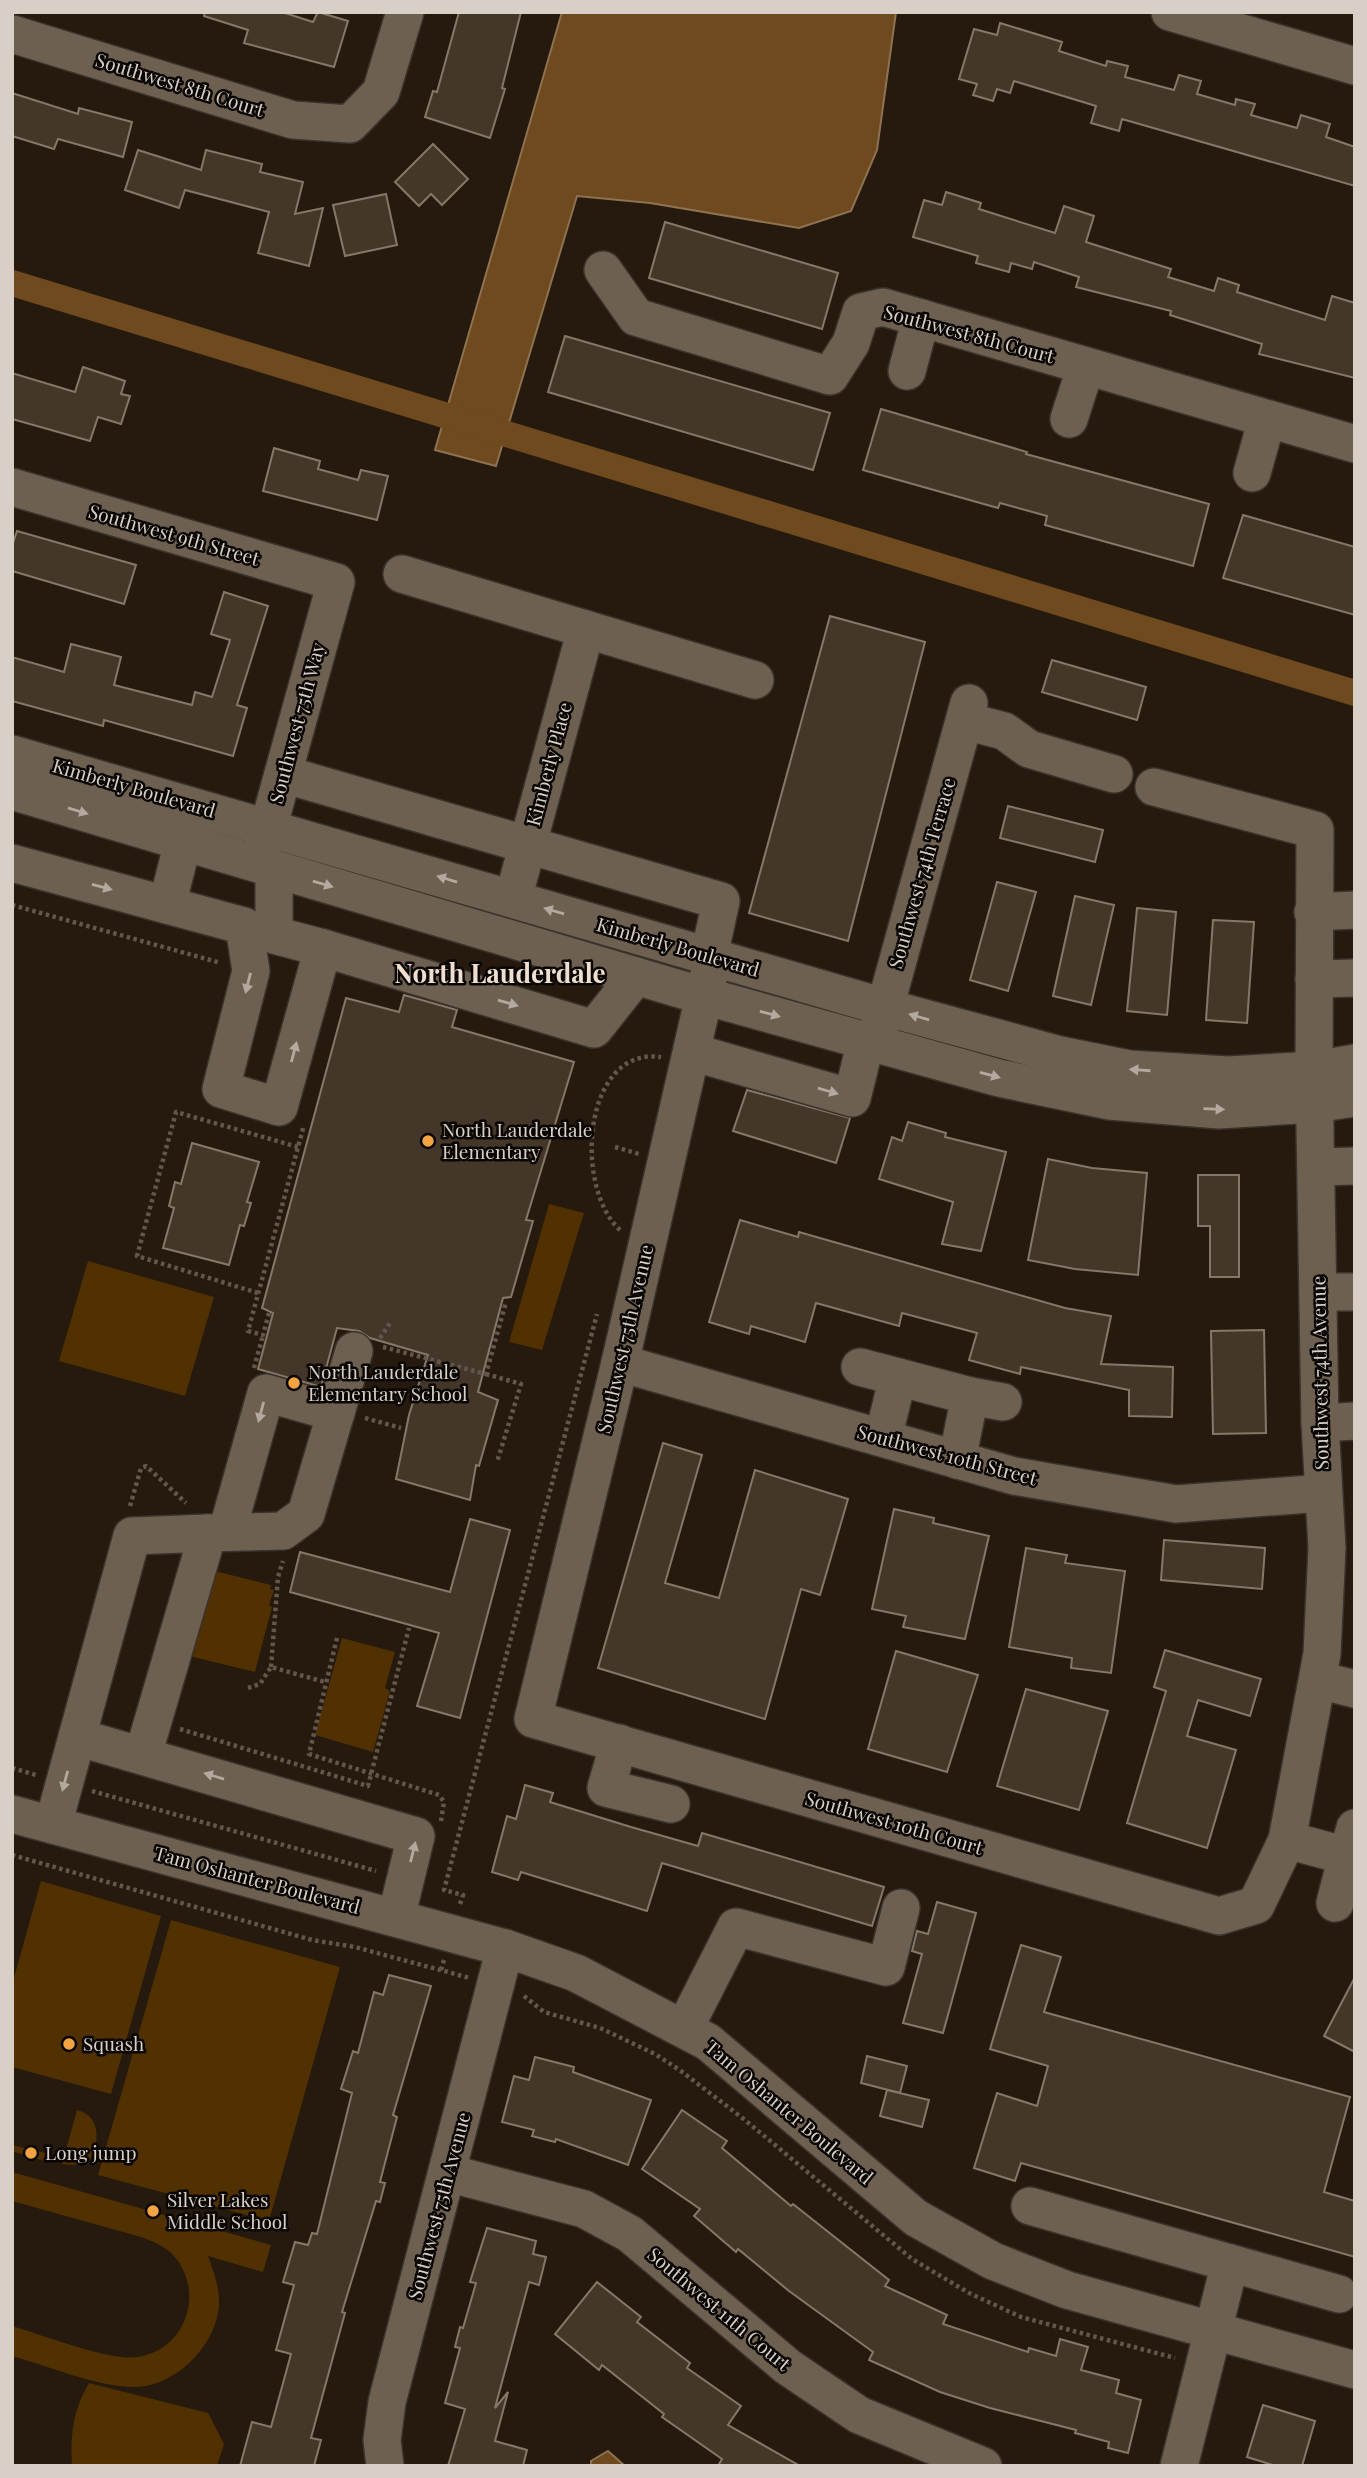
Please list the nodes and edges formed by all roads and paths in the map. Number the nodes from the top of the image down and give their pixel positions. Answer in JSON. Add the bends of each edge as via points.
{"nodes":[{"id":1,"x":405,"y":12,"type":"edge"},
{"id":2,"x":1170,"y":12,"type":"edge"},
{"id":3,"x":12,"y":34,"type":"edge"},
{"id":4,"x":1355,"y":66,"type":"edge"},
{"id":5,"x":603,"y":270,"type":"dead end"},
{"id":6,"x":920,"y":318,"type":"junction"},
{"id":7,"x":1086,"y":366,"type":"junction"},
{"id":8,"x":907,"y":371,"type":"dead end"},
{"id":9,"x":1069,"y":419,"type":"dead end"},
{"id":10,"x":1267,"y":419,"type":"junction"},
{"id":11,"x":1355,"y":444,"type":"edge"},
{"id":12,"x":1252,"y":473,"type":"dead end"},
{"id":13,"x":12,"y":488,"type":"edge"},
{"id":14,"x":401,"y":574,"type":"dead end"},
{"id":15,"x":336,"y":582,"type":"joint"},
{"id":16,"x":586,"y":629,"type":"junction"},
{"id":17,"x":755,"y":680,"type":"dead end"},
{"id":18,"x":12,"y":754,"type":"edge"},
{"id":19,"x":12,"y":767,"type":"edge"},
{"id":20,"x":283,"y":774,"type":"junction"},
{"id":21,"x":1114,"y":775,"type":"dead end"},
{"id":22,"x":1154,"y":787,"type":"dead end"},
{"id":23,"x":12,"y":791,"type":"edge"},
{"id":24,"x":155,"y":794,"type":"junction"},
{"id":25,"x":269,"y":826,"type":"junction"},
{"id":26,"x":183,"y":842,"type":"junction"},
{"id":27,"x":528,"y":844,"type":"junction"},
{"id":28,"x":12,"y":863,"type":"edge"},
{"id":29,"x":266,"y":866,"type":"junction"},
{"id":30,"x":513,"y":899,"type":"junction"},
{"id":31,"x":12,"y":905,"type":"edge"},
{"id":32,"x":167,"y":905,"type":"junction"},
{"id":33,"x":1355,"y":910,"type":"edge"},
{"id":34,"x":1313,"y":912,"type":"junction"},
{"id":35,"x":259,"y":930,"type":"junction"},
{"id":36,"x":323,"y":948,"type":"junction"},
{"id":37,"x":711,"y":957,"type":"junction"},
{"id":38,"x":251,"y":971,"type":"junction"},
{"id":39,"x":636,"y":976,"type":"junction"},
{"id":40,"x":1355,"y":978,"type":"edge"},
{"id":41,"x":1314,"y":979,"type":"junction"},
{"id":42,"x":705,"y":996,"type":"junction"},
{"id":43,"x":884,"y":1007,"type":"junction"},
{"id":44,"x":871,"y":1042,"type":"junction"},
{"id":45,"x":678,"y":1055,"type":"junction"},
{"id":46,"x":1355,"y":1063,"type":"edge"},
{"id":47,"x":1314,"y":1087,"type":"junction"},
{"id":48,"x":1355,"y":1098,"type":"edge"},
{"id":49,"x":308,"y":1112,"type":"dead end"},
{"id":50,"x":298,"y":1147,"type":"junction"},
{"id":51,"x":615,"y":1147,"type":"dead end"},
{"id":52,"x":639,"y":1154,"type":"dead end"},
{"id":53,"x":1355,"y":1166,"type":"edge"},
{"id":54,"x":1316,"y":1167,"type":"junction"},
{"id":55,"x":620,"y":1230,"type":"dead end"},
{"id":56,"x":1318,"y":1292,"type":"junction"},
{"id":57,"x":1355,"y":1292,"type":"edge"},
{"id":58,"x":258,"y":1293,"type":"junction"},
{"id":59,"x":506,"y":1301,"type":"dead end"},
{"id":60,"x":269,"y":1313,"type":"dead end"},
{"id":61,"x":365,"y":1348,"type":"joint"},
{"id":62,"x":620,"y":1363,"type":"junction"},
{"id":63,"x":860,"y":1367,"type":"dead end"},
{"id":64,"x":486,"y":1374,"type":"junction"},
{"id":65,"x":898,"y":1377,"type":"junction"},
{"id":66,"x":336,"y":1413,"type":"junction"},
{"id":67,"x":1337,"y":1422,"type":"edge"},
{"id":68,"x":883,"y":1438,"type":"junction"},
{"id":69,"x":957,"y":1460,"type":"junction"},
{"id":70,"x":497,"y":1461,"type":"dead end"},
{"id":71,"x":1323,"y":1493,"type":"junction"},
{"id":72,"x":218,"y":1533,"type":"junction"},
{"id":73,"x":1341,"y":1548,"type":"edge"},
{"id":74,"x":409,"y":1628,"type":"dead end"},
{"id":75,"x":337,"y":1638,"type":"dead end"},
{"id":76,"x":1318,"y":1680,"type":"junction"},
{"id":77,"x":325,"y":1682,"type":"junction"},
{"id":78,"x":248,"y":1688,"type":"dead end"},
{"id":79,"x":1355,"y":1689,"type":"edge"},
{"id":80,"x":533,"y":1719,"type":"joint"},
{"id":81,"x":174,"y":1725,"type":"dead end"},
{"id":82,"x":77,"y":1737,"type":"junction"},
{"id":83,"x":619,"y":1743,"type":"junction"},
{"id":84,"x":143,"y":1755,"type":"junction"},
{"id":85,"x":12,"y":1768,"type":"edge"},
{"id":86,"x":371,"y":1774,"type":"junction"},
{"id":87,"x":65,"y":1783,"type":"junction"},
{"id":88,"x":671,"y":1804,"type":"dead end"},
{"id":89,"x":12,"y":1814,"type":"edge"},
{"id":90,"x":53,"y":1825,"type":"junction"},
{"id":91,"x":438,"y":1833,"type":"dead end"},
{"id":92,"x":1287,"y":1840,"type":"junction"},
{"id":93,"x":1351,"y":1842,"type":"edge"},
{"id":94,"x":12,"y":1855,"type":"edge"},
{"id":95,"x":406,"y":1880,"type":"junction"},
{"id":96,"x":1335,"y":1903,"type":"dead end"},
{"id":97,"x":1256,"y":1905,"type":"joint"},
{"id":98,"x":901,"y":1908,"type":"dead end"},
{"id":99,"x":396,"y":1918,"type":"junction"},
{"id":100,"x":505,"y":1948,"type":"junction"},
{"id":101,"x":440,"y":1970,"type":"dead end"},
{"id":102,"x":684,"y":2029,"type":"junction"},
{"id":103,"x":448,"y":2173,"type":"junction"},
{"id":104,"x":1030,"y":2206,"type":"dead end"},
{"id":105,"x":1230,"y":2263,"type":"junction"},
{"id":106,"x":1339,"y":2294,"type":"dead end"},
{"id":107,"x":1213,"y":2331,"type":"junction"},
{"id":108,"x":1355,"y":2370,"type":"edge"},
{"id":109,"x":385,"y":2466,"type":"edge"},
{"id":110,"x":983,"y":2466,"type":"edge"},
{"id":111,"x":1180,"y":2466,"type":"edge"}],
"edges":[{"from":1,"to":3,"type":"street","name":"Southwest 8th Court","via":[[381,92],[350,124],[293,120]]},
{"from":2,"to":4,"type":"street"},
{"from":5,"to":6,"type":"street","name":"Southwest 8th Court","via":[[636,317],[830,376],[851,343],[862,312],[883,307]]},
{"from":6,"to":7,"type":"street","name":"Southwest 8th Court"},
{"from":6,"to":8,"type":"street"},
{"from":7,"to":9,"type":"street"},
{"from":7,"to":10,"type":"street","name":"Southwest 8th Court"},
{"from":10,"to":11,"type":"street","name":"Southwest 8th Court"},
{"from":10,"to":12,"type":"street"},
{"from":13,"to":15,"type":"street","name":"Southwest 9th Street"},
{"from":14,"to":16,"type":"street"},
{"from":15,"to":20,"type":"street","name":"Southwest 75th Way"},
{"from":16,"to":17,"type":"street"},
{"from":16,"to":27,"type":"street","name":"Kimberly Place"},
{"from":18,"to":24,"type":"street","name":"Kimberly Boulevard"},
{"from":19,"to":24,"type":"street","via":[[124,798]]},
{"from":20,"to":25,"type":"street","name":"Southwest 75th Way"},
{"from":20,"to":27,"type":"street"},
{"from":21,"to":43,"type":"street","name":"Southwest 74th Terrace","via":[[1029,749],[967,712]]},
{"from":22,"to":34,"type":"street","name":"Southwest 74th Avenue","via":[[1315,830]]},
{"from":23,"to":26,"type":"street","name":"Kimberly Boulevard","one_way":true},
{"from":24,"to":25,"type":"street","name":"Kimberly Boulevard"},
{"from":25,"to":29,"type":"street","name":"Southwest 75th Way"},
{"from":30,"to":25,"type":"street","name":"Kimberly Boulevard","one_way":true},
{"from":26,"to":29,"type":"street","name":"Kimberly Boulevard"},
{"from":26,"to":32,"type":"street"},
{"from":27,"to":30,"type":"street","name":"Kimberly Place"},
{"from":27,"to":37,"type":"street","name":"Southwest 75th Avenue","via":[[721,901]]},
{"from":28,"to":32,"type":"street","one_way":true},
{"from":29,"to":35,"type":"street","name":"Southwest 75th Way"},
{"from":29,"to":39,"type":"street","name":"Kimberly Boulevard","one_way":true},
{"from":37,"to":30,"type":"street","name":"Kimberly Boulevard","one_way":true},
{"from":31,"to":38,"type":"path"},
{"from":32,"to":35,"type":"street"},
{"from":33,"to":34,"type":"street"},
{"from":34,"to":41,"type":"street","name":"Southwest 74th Avenue"},
{"from":35,"to":36,"type":"street"},
{"from":35,"to":38,"type":"street","name":"Southwest 75th Way"},
{"from":38,"to":36,"type":"street","one_way":true,"via":[[221,1089],[279,1107]]},
{"from":36,"to":39,"type":"street","one_way":true,"via":[[594,1028]]},
{"from":37,"to":42,"type":"street","name":"Southwest 75th Avenue"},
{"from":37,"to":43,"type":"street","name":"Kimberly Boulevard"},
{"from":39,"to":42,"type":"street","name":"Kimberly Boulevard"},
{"from":40,"to":41,"type":"street"},
{"from":41,"to":47,"type":"street","name":"Southwest 74th Avenue"},
{"from":42,"to":44,"type":"street","name":"Kimberly Boulevard","one_way":true},
{"from":42,"to":45,"type":"street","name":"Southwest 75th Avenue"},
{"from":43,"to":44,"type":"street","name":"Southwest 74th Terrace"},
{"from":47,"to":43,"type":"street","name":"Kimberly Boulevard","one_way":true,"via":[[1228,1075],[1129,1069]]},
{"from":45,"to":44,"type":"street","name":"Southwest 74th Terrace","one_way":true,"via":[[852,1098]]},
{"from":44,"to":47,"type":"street","name":"Kimberly Boulevard","one_way":true,"via":[[999,1078],[1108,1101],[1219,1110]]},
{"from":45,"to":55,"type":"path","via":[[635,1057],[622,1065],[611,1078],[595,1124],[589,1154],[594,1190]]},
{"from":45,"to":62,"type":"street","name":"Southwest 75th Avenue"},
{"from":46,"to":47,"type":"street","name":"Kimberly Boulevard"},
{"from":47,"to":48,"type":"street","name":"Kimberly Boulevard"},
{"from":47,"to":54,"type":"street","name":"Southwest 74th Avenue"},
{"from":49,"to":50,"type":"path"},
{"from":50,"to":58,"type":"path"},
{"from":50,"to":58,"type":"path","via":[[176,1112],[167,1144],[137,1256]]},
{"from":51,"to":52,"type":"path"},
{"from":53,"to":54,"type":"street"},
{"from":54,"to":56,"type":"street","name":"Southwest 74th Avenue"},
{"from":56,"to":57,"type":"street"},
{"from":56,"to":67,"type":"street","name":"Southwest 74th Avenue"},
{"from":58,"to":60,"type":"path","via":[[248,1331],[263,1335]]},
{"from":59,"to":64,"type":"path"},
{"from":61,"to":64,"type":"path"},
{"from":61,"to":66,"type":"street"},
{"from":62,"to":68,"type":"street","name":"Southwest 10th Street"},
{"from":62,"to":80,"type":"street","name":"Southwest 75th Avenue"},
{"from":63,"to":65,"type":"street"},
{"from":64,"to":70,"type":"path","via":[[521,1384]]},
{"from":65,"to":68,"type":"street"},
{"from":65,"to":69,"type":"street","via":[[986,1399]]},
{"from":66,"to":72,"type":"street","via":[[306,1514],[283,1531]]},
{"from":66,"to":72,"type":"street","one_way":true,"via":[[266,1393]]},
{"from":67,"to":71,"type":"street","name":"Southwest 74th Avenue"},
{"from":68,"to":69,"type":"street","name":"Southwest 10th Street"},
{"from":69,"to":71,"type":"street","name":"Southwest 10th Street","via":[[1014,1476],[1176,1504]]},
{"from":71,"to":73,"type":"street","name":"Southwest 74th Avenue"},
{"from":72,"to":82,"type":"street","via":[[132,1536]]},
{"from":72,"to":84,"type":"street"},
{"from":73,"to":76,"type":"street","name":"Southwest 74th Avenue"},
{"from":74,"to":86,"type":"path"},
{"from":75,"to":77,"type":"path"},
{"from":76,"to":79,"type":"street"},
{"from":76,"to":92,"type":"street","name":"Southwest 74th Avenue"},
{"from":77,"to":78,"type":"path","via":[[271,1667],[260,1684]]},
{"from":77,"to":86,"type":"path","via":[[309,1754]]},
{"from":80,"to":83,"type":"street","name":"Southwest 10th Court"},
{"from":81,"to":86,"type":"path","via":[[190,1734],[368,1786]]},
{"from":82,"to":84,"type":"street"},
{"from":82,"to":87,"type":"street","one_way":true},
{"from":83,"to":88,"type":"street","via":[[606,1788]]},
{"from":83,"to":97,"type":"street","name":"Southwest 10th Court","via":[[1219,1916]]},
{"from":95,"to":84,"type":"street","one_way":true,"via":[[414,1835]]},
{"from":85,"to":87,"type":"path"},
{"from":86,"to":91,"type":"path","via":[[439,1795],[444,1810]]},
{"from":87,"to":90,"type":"street"},
{"from":87,"to":95,"type":"path"},
{"from":89,"to":90,"type":"street","name":"Tam Oshanter Boulevard"},
{"from":90,"to":99,"type":"street","name":"Tam Oshanter Boulevard"},
{"from":92,"to":93,"type":"street"},
{"from":92,"to":97,"type":"street","name":"Southwest 74th Avenue"},
{"from":93,"to":96,"type":"street"},
{"from":94,"to":101,"type":"path","via":[[313,1940]]},
{"from":95,"to":99,"type":"street"},
{"from":98,"to":102,"type":"street","via":[[886,1967],[736,1927]]},
{"from":99,"to":100,"type":"street","name":"Tam Oshanter Boulevard"},
{"from":100,"to":102,"type":"street","name":"Tam Oshanter Boulevard","via":[[576,1973]]},
{"from":100,"to":103,"type":"street","name":"Southwest 75th Avenue"},
{"from":102,"to":107,"type":"street","name":"Tam Oshanter Boulevard","via":[[708,2042],[916,2218],[993,2261],[1067,2290]]},
{"from":103,"to":109,"type":"street","name":"Southwest 75th Avenue","via":[[387,2402],[382,2440]]},
{"from":103,"to":110,"type":"street","name":"Southwest 11th Court","via":[[584,2208],[630,2234],[788,2367],[859,2415]]},
{"from":104,"to":105,"type":"street"},
{"from":105,"to":106,"type":"street"},
{"from":105,"to":107,"type":"street"},
{"from":107,"to":108,"type":"street","name":"Tam Oshanter Boulevard"},
{"from":107,"to":111,"type":"street"}]}
